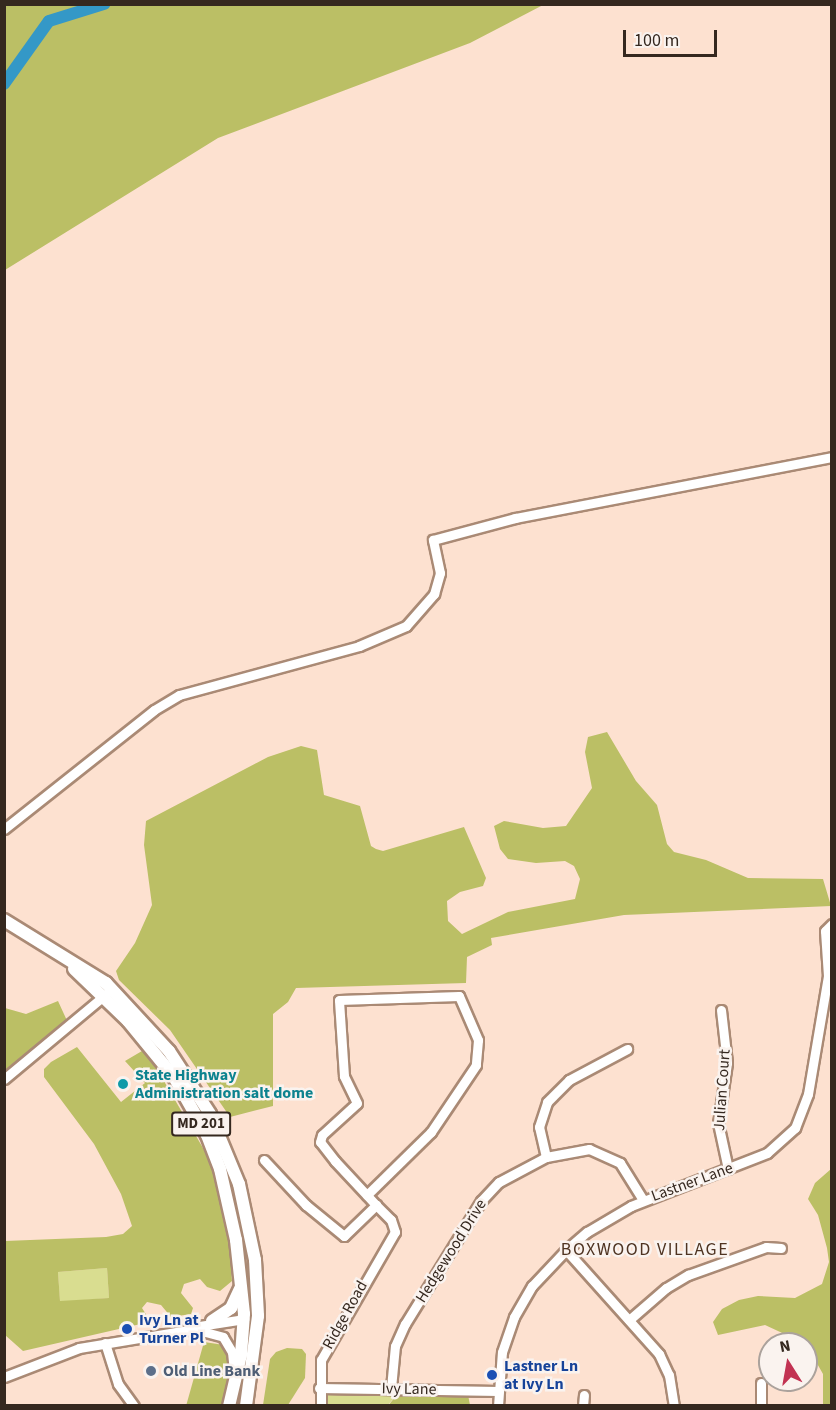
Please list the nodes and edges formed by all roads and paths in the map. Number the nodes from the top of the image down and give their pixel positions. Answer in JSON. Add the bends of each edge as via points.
{"nodes":[{"id":1,"x":831,"y":456,"type":"edge"},
{"id":2,"x":4,"y":829,"type":"edge"},
{"id":3,"x":4,"y":920,"type":"edge"},
{"id":4,"x":828,"y":927,"type":"edge"},
{"id":5,"x":108,"y":992,"type":"junction"},
{"id":6,"x":721,"y":1010,"type":"dead end"},
{"id":7,"x":627,"y":1049,"type":"dead end"},
{"id":8,"x":4,"y":1079,"type":"edge"},
{"id":9,"x":546,"y":1157,"type":"junction"},
{"id":10,"x":264,"y":1160,"type":"dead end"},
{"id":11,"x":728,"y":1169,"type":"junction"},
{"id":12,"x":367,"y":1195,"type":"junction"},
{"id":13,"x":643,"y":1200,"type":"junction"},
{"id":14,"x":376,"y":1205,"type":"junction"},
{"id":15,"x":781,"y":1248,"type":"dead end"},
{"id":16,"x":566,"y":1250,"type":"junction"},
{"id":17,"x":242,"y":1279,"type":"junction"},
{"id":18,"x":244,"y":1319,"type":"junction"},
{"id":19,"x":629,"y":1320,"type":"junction"},
{"id":20,"x":212,"y":1322,"type":"junction"},
{"id":21,"x":176,"y":1331,"type":"junction"},
{"id":22,"x":105,"y":1343,"type":"junction"},
{"id":23,"x":255,"y":1348,"type":"junction"},
{"id":24,"x":4,"y":1377,"type":"edge"},
{"id":25,"x":234,"y":1381,"type":"junction"},
{"id":26,"x":319,"y":1388,"type":"junction"},
{"id":27,"x":391,"y":1388,"type":"junction"},
{"id":28,"x":498,"y":1391,"type":"junction"},
{"id":29,"x":584,"y":1395,"type":"dead end"},
{"id":30,"x":134,"y":1406,"type":"edge"},
{"id":31,"x":229,"y":1406,"type":"edge"},
{"id":32,"x":246,"y":1406,"type":"edge"},
{"id":33,"x":321,"y":1406,"type":"edge"},
{"id":34,"x":498,"y":1406,"type":"edge"},
{"id":35,"x":583,"y":1406,"type":"edge"},
{"id":36,"x":674,"y":1406,"type":"edge"}],
"edges":[{"from":1,"to":2,"type":"street","via":[[515,518],[433,540],[440,573],[434,594],[406,626],[359,646],[179,695],[154,710]]},
{"from":3,"to":5,"type":"main road","number":"MD 201"},
{"from":4,"to":11,"type":"street","name":"Lastner Lane","via":[[828,976],[804,1110],[783,1142]]},
{"from":5,"to":8,"type":"street"},
{"from":5,"to":17,"type":"main road","number":"MD 201","via":[[174,1077],[207,1135],[229,1202]]},
{"from":5,"to":23,"type":"main road","number":"MD 201","via":[[186,1075],[210,1114],[235,1169],[257,1273]]},
{"from":6,"to":11,"type":"street","name":"Julian Court","via":[[727,1063],[718,1130]]},
{"from":7,"to":9,"type":"street","via":[[569,1080],[547,1102],[539,1127]]},
{"from":9,"to":13,"type":"street","name":"Hedgewood Drive","via":[[581,1149],[607,1154],[630,1174]]},
{"from":9,"to":27,"type":"street","name":"Hedgewood Drive","via":[[513,1172],[481,1201],[399,1337]]},
{"from":10,"to":14,"type":"street","via":[[306,1205],[344,1236]]},
{"from":11,"to":13,"type":"street","name":"Lastner Lane"},
{"from":12,"to":12,"type":"street","via":[[431,1132],[477,1065],[478,1040],[459,996],[339,1000],[344,1076],[357,1103],[322,1135],[320,1142]]},
{"from":12,"to":14,"type":"street"},
{"from":13,"to":16,"type":"street","name":"Lastner Lane","via":[[603,1221]]},
{"from":14,"to":26,"type":"street","name":"Ridge Road","via":[[391,1220],[395,1232],[326,1349]]},
{"from":15,"to":19,"type":"street","via":[[766,1247],[688,1275],[666,1288]]},
{"from":16,"to":19,"type":"street"},
{"from":16,"to":28,"type":"street","name":"Lastner Lane","via":[[532,1286],[514,1317],[502,1352]]},
{"from":17,"to":18,"type":"main road","number":"MD 201"},
{"from":17,"to":20,"type":"main road","via":[[231,1308]]},
{"from":18,"to":20,"type":"street"},
{"from":18,"to":23,"type":"main road","via":[[251,1327]]},
{"from":18,"to":25,"type":"main road","number":"MD 201"},
{"from":19,"to":36,"type":"street","via":[[663,1360]]},
{"from":20,"to":21,"type":"street"},
{"from":21,"to":22,"type":"street"},
{"from":21,"to":25,"type":"street","via":[[205,1330],[223,1337],[232,1352]]},
{"from":22,"to":24,"type":"street","via":[[55,1355]]},
{"from":22,"to":30,"type":"street","via":[[118,1384]]},
{"from":23,"to":32,"type":"main road","number":"MD 201"},
{"from":25,"to":31,"type":"main road","number":"MD 201"},
{"from":26,"to":27,"type":"street","name":"Ivy Lane"},
{"from":26,"to":33,"type":"street","name":"Ridge Road"},
{"from":27,"to":28,"type":"street","name":"Ivy Lane"},
{"from":28,"to":34,"type":"street","name":"Lastner Lane"},
{"from":29,"to":35,"type":"street"}]}
